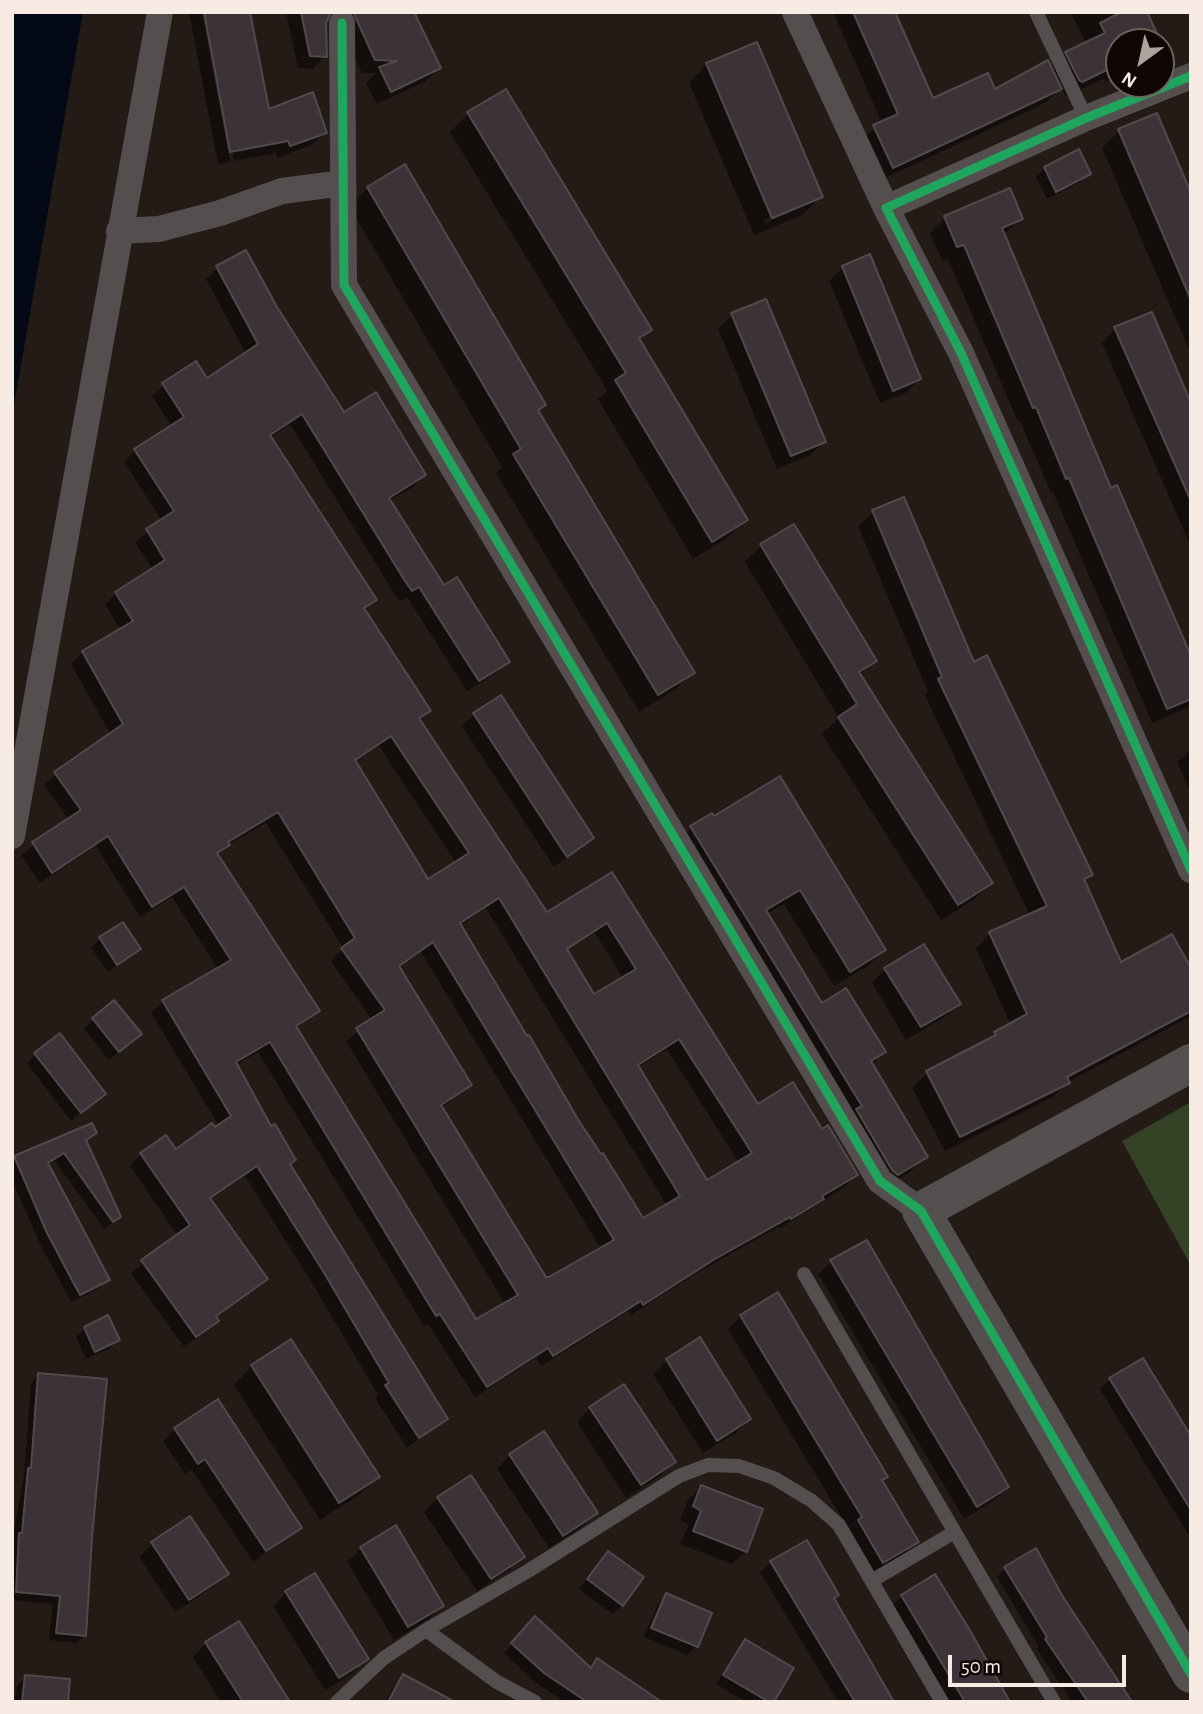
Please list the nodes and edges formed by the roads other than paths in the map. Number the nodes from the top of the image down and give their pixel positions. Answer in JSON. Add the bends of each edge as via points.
{"nodes":[{"id":1,"x":160,"y":12,"type":"edge"},
{"id":2,"x":795,"y":12,"type":"edge"},
{"id":3,"x":1036,"y":12,"type":"edge"},
{"id":4,"x":342,"y":23,"type":"dead end"},
{"id":5,"x":1191,"y":76,"type":"edge"},
{"id":6,"x":1086,"y":118,"type":"junction"},
{"id":7,"x":343,"y":183,"type":"junction"},
{"id":8,"x":886,"y":208,"type":"junction"},
{"id":9,"x":120,"y":231,"type":"junction"},
{"id":10,"x":12,"y":836,"type":"edge"},
{"id":11,"x":1191,"y":870,"type":"edge"},
{"id":12,"x":1191,"y":1063,"type":"edge"},
{"id":13,"x":921,"y":1211,"type":"junction"},
{"id":14,"x":804,"y":1274,"type":"dead end"},
{"id":15,"x":953,"y":1533,"type":"junction"},
{"id":16,"x":873,"y":1580,"type":"junction"},
{"id":17,"x":426,"y":1630,"type":"junction"},
{"id":18,"x":1191,"y":1674,"type":"edge"},
{"id":19,"x":337,"y":1702,"type":"edge"},
{"id":20,"x":535,"y":1702,"type":"edge"},
{"id":21,"x":942,"y":1702,"type":"edge"},
{"id":22,"x":1054,"y":1702,"type":"edge"}],
"edges":[{"from":1,"to":9,"type":"street"},
{"from":2,"to":8,"type":"street"},
{"from":3,"to":6,"type":"lane"},
{"from":4,"to":7,"type":"street"},
{"from":5,"to":6,"type":"street"},
{"from":6,"to":8,"type":"street"},
{"from":7,"to":9,"type":"street","via":[[282,191],[159,229]]},
{"from":7,"to":13,"type":"street","via":[[344,285],[880,1181]]},
{"from":8,"to":11,"type":"street","via":[[961,353]]},
{"from":9,"to":10,"type":"street"},
{"from":12,"to":13,"type":"street"},
{"from":13,"to":18,"type":"street"},
{"from":14,"to":15,"type":"lane"},
{"from":15,"to":16,"type":"lane"},
{"from":15,"to":22,"type":"lane"},
{"from":16,"to":17,"type":"lane","via":[[839,1525],[812,1501],[774,1478],[739,1466],[708,1465],[679,1476]]},
{"from":16,"to":21,"type":"lane"},
{"from":17,"to":19,"type":"lane","via":[[384,1658]]},
{"from":17,"to":20,"type":"lane","via":[[497,1682]]}]}
